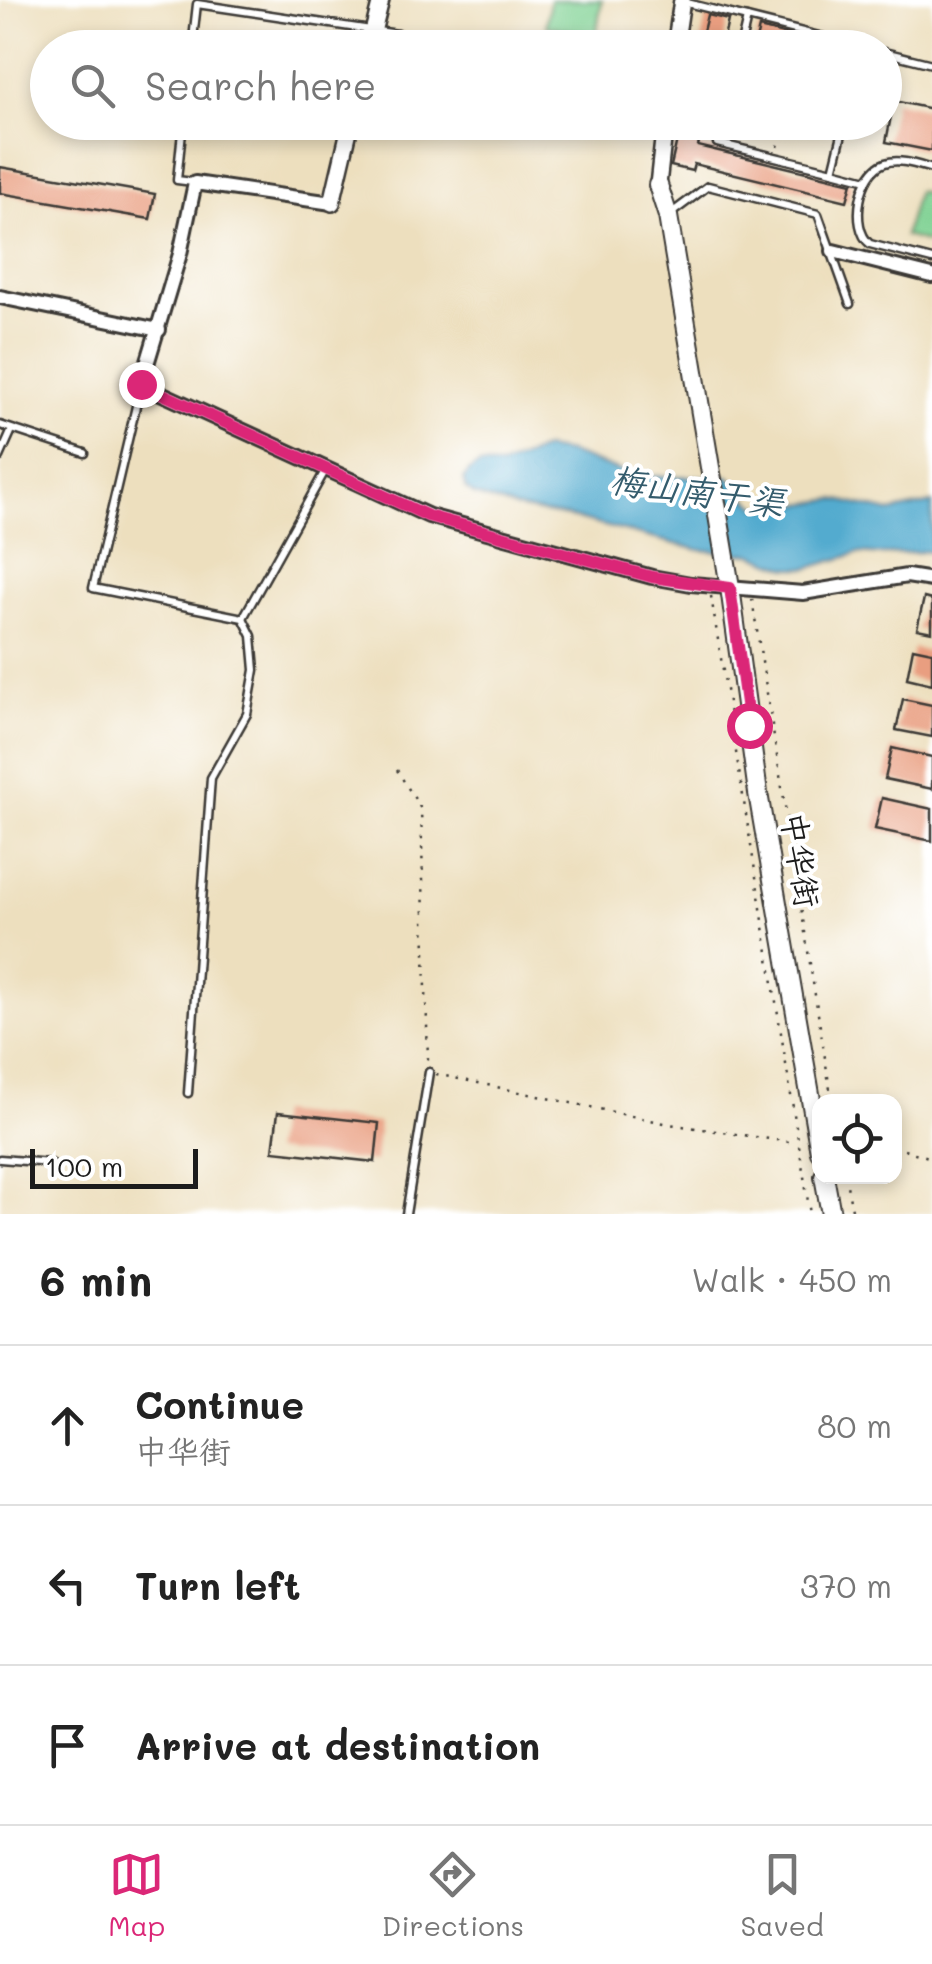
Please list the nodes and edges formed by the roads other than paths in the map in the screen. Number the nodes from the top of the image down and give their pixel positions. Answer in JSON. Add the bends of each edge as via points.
{"nodes":[{"id":1,"x":381,"y":0,"type":"edge"},
{"id":2,"x":682,"y":1,"type":"edge"},
{"id":3,"x":748,"y":18,"type":"junction"},
{"id":4,"x":374,"y":28,"type":"junction"},
{"id":5,"x":194,"y":30,"type":"edge"},
{"id":6,"x":386,"y":30,"type":"edge"},
{"id":7,"x":678,"y":30,"type":"edge"},
{"id":8,"x":745,"y":30,"type":"edge"},
{"id":9,"x":795,"y":30,"type":"edge"},
{"id":10,"x":902,"y":56,"type":"edge"},
{"id":11,"x":932,"y":64,"type":"edge"},
{"id":12,"x":182,"y":140,"type":"edge"},
{"id":13,"x":348,"y":140,"type":"edge"},
{"id":14,"x":664,"y":140,"type":"edge"},
{"id":15,"x":718,"y":140,"type":"edge"},
{"id":16,"x":840,"y":140,"type":"edge"},
{"id":17,"x":932,"y":168,"type":"edge"},
{"id":18,"x":833,"y":171,"type":"junction"},
{"id":19,"x":867,"y":180,"type":"junction"},
{"id":20,"x":194,"y":183,"type":"junction"},
{"id":21,"x":658,"y":184,"type":"joint"},
{"id":22,"x":332,"y":203,"type":"joint"},
{"id":23,"x":668,"y":216,"type":"junction"},
{"id":24,"x":833,"y":251,"type":"junction"},
{"id":25,"x":932,"y":260,"type":"edge"},
{"id":26,"x":932,"y":276,"type":"edge"},
{"id":27,"x":0,"y":297,"type":"edge"},
{"id":28,"x":850,"y":304,"type":"dead end"},
{"id":29,"x":159,"y":330,"type":"junction"},
{"id":30,"x":141,"y":384,"type":"junction"},
{"id":31,"x":0,"y":425,"type":"edge"},
{"id":32,"x":12,"y":430,"type":"junction"},
{"id":33,"x":85,"y":453,"type":"dead end"},
{"id":34,"x":0,"y":457,"type":"edge"},
{"id":35,"x":326,"y":470,"type":"junction"},
{"id":36,"x":932,"y":580,"type":"edge"},
{"id":37,"x":729,"y":582,"type":"junction"},
{"id":38,"x":243,"y":618,"type":"junction"},
{"id":39,"x":429,"y":1072,"type":"road end"},
{"id":40,"x":188,"y":1093,"type":"dead end"},
{"id":41,"x":812,"y":1106,"type":"edge"},
{"id":42,"x":0,"y":1158,"type":"edge"},
{"id":43,"x":51,"y":1163,"type":"dead end"},
{"id":44,"x":825,"y":1184,"type":"edge"},
{"id":45,"x":406,"y":1214,"type":"edge"},
{"id":46,"x":831,"y":1214,"type":"edge"}],
"edges":[{"from":1,"to":4,"type":"street"},
{"from":2,"to":3,"type":"lane"},
{"from":2,"to":7,"type":"street"},
{"from":3,"to":8,"type":"lane"},
{"from":3,"to":9,"type":"lane"},
{"from":4,"to":5,"type":"lane","via":[[197,4]]},
{"from":4,"to":6,"type":"lane"},
{"from":10,"to":11,"type":"lane"},
{"from":12,"to":20,"type":"lane","via":[[177,180]]},
{"from":13,"to":22,"type":"street"},
{"from":14,"to":21,"type":"street"},
{"from":15,"to":18,"type":"lane"},
{"from":16,"to":18,"type":"lane"},
{"from":17,"to":19,"type":"lane","via":[[885,163]]},
{"from":18,"to":19,"type":"lane"},
{"from":19,"to":25,"type":"lane","via":[[856,222],[862,238]]},
{"from":20,"to":22,"type":"street"},
{"from":20,"to":29,"type":"street"},
{"from":21,"to":23,"type":"main road"},
{"from":23,"to":24,"type":"lane","via":[[708,186],[818,214]]},
{"from":23,"to":37,"type":"main road","name":"中华街"},
{"from":24,"to":26,"type":"street"},
{"from":24,"to":28,"type":"lane"},
{"from":27,"to":29,"type":"street"},
{"from":29,"to":30,"type":"street"},
{"from":30,"to":35,"type":"street"},
{"from":30,"to":38,"type":"lane","via":[[93,588]]},
{"from":31,"to":32,"type":"lane"},
{"from":32,"to":33,"type":"lane"},
{"from":32,"to":34,"type":"lane"},
{"from":35,"to":37,"type":"street","via":[[428,516],[652,577]]},
{"from":35,"to":38,"type":"lane"},
{"from":36,"to":37,"type":"street","via":[[907,576],[818,592]]},
{"from":37,"to":41,"type":"main road","name":"中华街"},
{"from":38,"to":40,"type":"lane","via":[[255,670],[246,714],[212,778]]},
{"from":39,"to":45,"type":"lane"},
{"from":42,"to":43,"type":"lane"},
{"from":44,"to":46,"type":"main road"}]}
